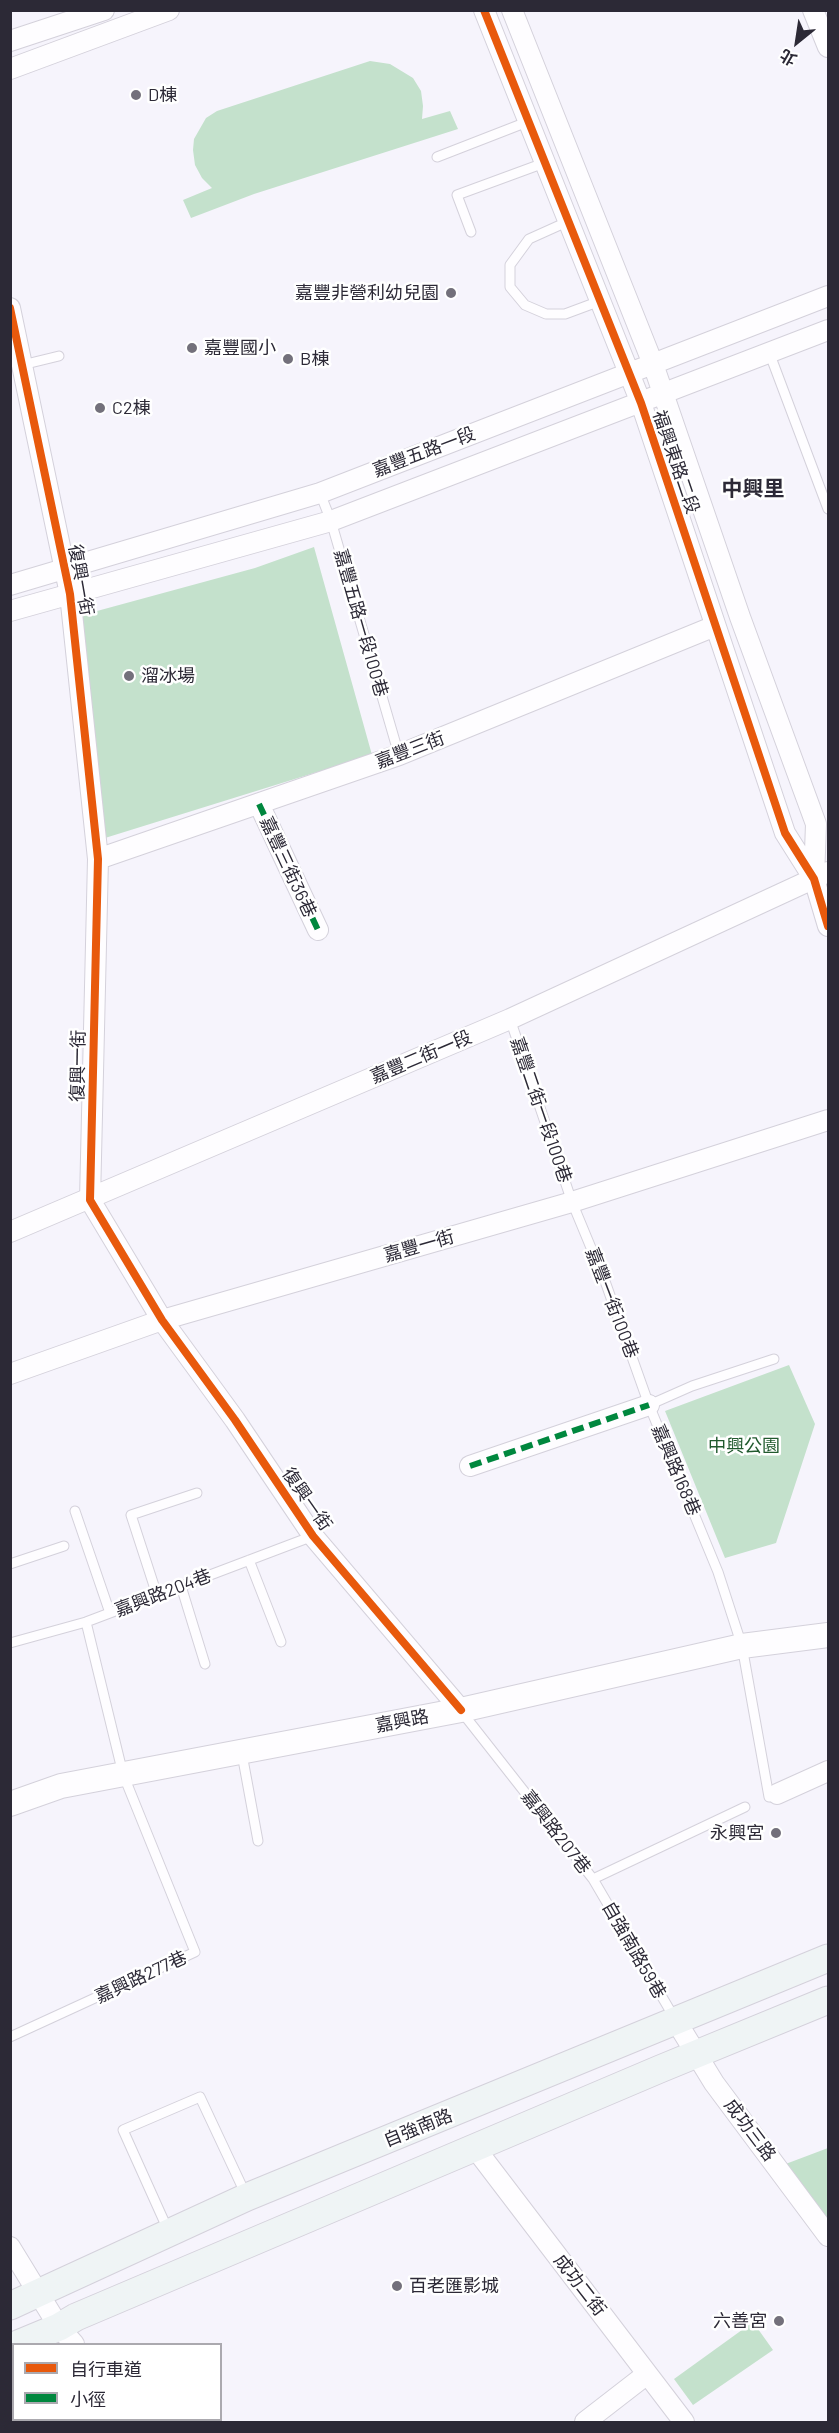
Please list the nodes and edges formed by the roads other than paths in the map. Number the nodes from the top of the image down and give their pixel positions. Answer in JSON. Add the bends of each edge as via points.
{"nodes":[{"id":1,"x":104,"y":10,"type":"edge"},
{"id":2,"x":169,"y":10,"type":"edge"},
{"id":3,"x":484,"y":10,"type":"edge"},
{"id":4,"x":512,"y":10,"type":"edge"},
{"id":5,"x":813,"y":10,"type":"edge"},
{"id":6,"x":10,"y":41,"type":"edge"},
{"id":7,"x":828,"y":47,"type":"edge"},
{"id":8,"x":10,"y":69,"type":"edge"},
{"id":9,"x":527,"y":122,"type":"junction"},
{"id":10,"x":436,"y":157,"type":"dead end"},
{"id":11,"x":544,"y":163,"type":"junction"},
{"id":12,"x":568,"y":221,"type":"junction"},
{"id":13,"x":471,"y":232,"type":"dead end"},
{"id":14,"x":828,"y":296,"type":"edge"},
{"id":15,"x":600,"y":301,"type":"junction"},
{"id":16,"x":10,"y":308,"type":"edge"},
{"id":17,"x":828,"y":330,"type":"edge"},
{"id":18,"x":769,"y":352,"type":"junction"},
{"id":19,"x":59,"y":356,"type":"dead end"},
{"id":20,"x":22,"y":364,"type":"junction"},
{"id":21,"x":653,"y":364,"type":"junction"},
{"id":22,"x":629,"y":373,"type":"junction"},
{"id":23,"x":664,"y":393,"type":"junction"},
{"id":24,"x":641,"y":404,"type":"junction"},
{"id":25,"x":320,"y":493,"type":"junction"},
{"id":26,"x":828,"y":509,"type":"edge"},
{"id":27,"x":331,"y":521,"type":"junction"},
{"id":28,"x":65,"y":570,"type":"junction"},
{"id":29,"x":10,"y":585,"type":"edge"},
{"id":30,"x":70,"y":594,"type":"junction"},
{"id":31,"x":10,"y":611,"type":"edge"},
{"id":32,"x":716,"y":626,"type":"junction"},
{"id":33,"x":399,"y":755,"type":"junction"},
{"id":34,"x":259,"y":804,"type":"junction"},
{"id":35,"x":98,"y":859,"type":"junction"},
{"id":36,"x":821,"y":875,"type":"edge"},
{"id":37,"x":828,"y":926,"type":"edge"},
{"id":38,"x":318,"y":930,"type":"dead end"},
{"id":39,"x":510,"y":1019,"type":"junction"},
{"id":40,"x":828,"y":1120,"type":"edge"},
{"id":41,"x":90,"y":1200,"type":"junction"},
{"id":42,"x":572,"y":1202,"type":"junction"},
{"id":43,"x":10,"y":1232,"type":"edge"},
{"id":44,"x":162,"y":1320,"type":"junction"},
{"id":45,"x":774,"y":1359,"type":"dead end"},
{"id":46,"x":10,"y":1374,"type":"edge"},
{"id":47,"x":649,"y":1406,"type":"junction"},
{"id":48,"x":470,"y":1466,"type":"dead end"},
{"id":49,"x":197,"y":1493,"type":"dead end"},
{"id":50,"x":75,"y":1511,"type":"dead end"},
{"id":51,"x":313,"y":1536,"type":"junction"},
{"id":52,"x":64,"y":1546,"type":"dead end"},
{"id":53,"x":249,"y":1560,"type":"junction"},
{"id":54,"x":10,"y":1564,"type":"edge"},
{"id":55,"x":181,"y":1586,"type":"junction"},
{"id":56,"x":157,"y":1595,"type":"junction"},
{"id":57,"x":110,"y":1613,"type":"junction"},
{"id":58,"x":86,"y":1622,"type":"junction"},
{"id":59,"x":828,"y":1635,"type":"edge"},
{"id":60,"x":281,"y":1641,"type":"dead end"},
{"id":61,"x":10,"y":1643,"type":"edge"},
{"id":62,"x":742,"y":1646,"type":"junction"},
{"id":63,"x":205,"y":1664,"type":"dead end"},
{"id":64,"x":461,"y":1710,"type":"junction"},
{"id":65,"x":241,"y":1752,"type":"junction"},
{"id":66,"x":828,"y":1771,"type":"edge"},
{"id":67,"x":123,"y":1774,"type":"junction"},
{"id":68,"x":773,"y":1795,"type":"joint"},
{"id":69,"x":10,"y":1803,"type":"edge"},
{"id":70,"x":745,"y":1807,"type":"dead end"},
{"id":71,"x":258,"y":1841,"type":"dead end"},
{"id":72,"x":593,"y":1879,"type":"junction"},
{"id":73,"x":828,"y":1958,"type":"edge"},
{"id":74,"x":828,"y":2000,"type":"edge"},
{"id":75,"x":676,"y":2021,"type":"junction"},
{"id":76,"x":10,"y":2037,"type":"edge"},
{"id":77,"x":696,"y":2054,"type":"junction"},
{"id":78,"x":475,"y":2148,"type":"junction"},
{"id":79,"x":248,"y":2197,"type":"junction"},
{"id":80,"x":169,"y":2233,"type":"junction"},
{"id":81,"x":828,"y":2236,"type":"edge"},
{"id":82,"x":10,"y":2247,"type":"edge"},
{"id":83,"x":39,"y":2294,"type":"junction"},
{"id":84,"x":10,"y":2306,"type":"edge"},
{"id":85,"x":67,"y":2336,"type":"edge"},
{"id":86,"x":30,"y":2343,"type":"edge"},
{"id":87,"x":647,"y":2374,"type":"junction"},
{"id":88,"x":585,"y":2422,"type":"edge"},
{"id":89,"x":684,"y":2422,"type":"edge"}],
"edges":[{"from":1,"to":6,"type":"street"},
{"from":2,"to":8,"type":"street"},
{"from":3,"to":9,"type":"street","name":"福興東路二段"},
{"from":4,"to":21,"type":"street","name":"福興東路二段"},
{"from":5,"to":7,"type":"street"},
{"from":9,"to":10,"type":"lane"},
{"from":9,"to":11,"type":"street","name":"福興東路二段"},
{"from":11,"to":12,"type":"street","name":"福興東路二段"},
{"from":11,"to":13,"type":"lane","via":[[457,195]]},
{"from":12,"to":15,"type":"street","name":"福興東路二段"},
{"from":12,"to":15,"type":"lane","via":[[530,239],[510,265],[510,287],[525,305],[546,314],[565,314]]},
{"from":14,"to":21,"type":"street","name":"嘉豐五路一段"},
{"from":15,"to":22,"type":"street","name":"福興東路二段"},
{"from":16,"to":20,"type":"street","name":"復興一街"},
{"from":17,"to":18,"type":"street","name":"嘉豐五路一段"},
{"from":18,"to":23,"type":"street","name":"嘉豐五路一段"},
{"from":18,"to":26,"type":"lane"},
{"from":19,"to":20,"type":"lane"},
{"from":20,"to":28,"type":"street","name":"復興一街"},
{"from":21,"to":22,"type":"street","name":"嘉豐五路一段"},
{"from":21,"to":23,"type":"street","name":"福興東路二段"},
{"from":22,"to":24,"type":"street","name":"福興東路二段"},
{"from":22,"to":25,"type":"street","name":"嘉豐五路一段"},
{"from":23,"to":24,"type":"street","name":"嘉豐五路一段"},
{"from":23,"to":36,"type":"street","name":"福興東路二段","via":[[816,824]]},
{"from":24,"to":27,"type":"street","name":"嘉豐五路一段"},
{"from":24,"to":32,"type":"street","name":"福興東路二段"},
{"from":25,"to":27,"type":"lane","name":"嘉豐五路一段100巷"},
{"from":25,"to":28,"type":"street","name":"嘉豐五路一段"},
{"from":27,"to":30,"type":"street","name":"嘉豐五路一段"},
{"from":27,"to":33,"type":"lane","name":"嘉豐五路一段100巷"},
{"from":28,"to":29,"type":"street","name":"嘉豐五路一段"},
{"from":28,"to":30,"type":"street","name":"復興一街"},
{"from":30,"to":31,"type":"street","name":"嘉豐五路一段"},
{"from":30,"to":35,"type":"street","name":"復興一街"},
{"from":32,"to":33,"type":"street","name":"嘉豐三街"},
{"from":32,"to":36,"type":"street","name":"福興東路二段","via":[[785,833]]},
{"from":33,"to":34,"type":"street","name":"嘉豐三街"},
{"from":34,"to":35,"type":"street","name":"嘉豐三街"},
{"from":34,"to":38,"type":"street","name":"嘉豐三街36巷"},
{"from":35,"to":41,"type":"street","name":"復興一街"},
{"from":36,"to":37,"type":"street","name":"福興東路二段"},
{"from":36,"to":39,"type":"street","name":"嘉豐二街一段"},
{"from":39,"to":41,"type":"street","name":"嘉豐二街一段"},
{"from":39,"to":42,"type":"lane","name":"嘉豐二街一段100巷"},
{"from":40,"to":42,"type":"street","name":"嘉豐一街"},
{"from":41,"to":43,"type":"street","name":"嘉豐二街一段"},
{"from":41,"to":44,"type":"street","name":"復興一街"},
{"from":42,"to":44,"type":"street","name":"嘉豐一街"},
{"from":42,"to":47,"type":"lane","name":"嘉豐一街100巷"},
{"from":44,"to":46,"type":"street","name":"嘉豐一街"},
{"from":44,"to":51,"type":"street","name":"復興一街"},
{"from":45,"to":47,"type":"lane","via":[[692,1386]]},
{"from":47,"to":48,"type":"street","name":"嘉興路168巷"},
{"from":47,"to":62,"type":"lane","name":"嘉興路168巷","via":[[718,1572]]},
{"from":49,"to":56,"type":"lane","via":[[131,1515]]},
{"from":50,"to":57,"type":"lane"},
{"from":51,"to":53,"type":"lane","name":"嘉興路204巷"},
{"from":51,"to":64,"type":"street","name":"復興一街"},
{"from":52,"to":54,"type":"lane"},
{"from":53,"to":55,"type":"lane","name":"嘉興路204巷"},
{"from":53,"to":60,"type":"lane"},
{"from":55,"to":56,"type":"lane","name":"嘉興路204巷"},
{"from":55,"to":63,"type":"lane"},
{"from":56,"to":57,"type":"lane","name":"嘉興路204巷"},
{"from":57,"to":58,"type":"lane","name":"嘉興路204巷"},
{"from":58,"to":61,"type":"lane","name":"嘉興路204巷"},
{"from":58,"to":67,"type":"lane"},
{"from":59,"to":62,"type":"street","name":"嘉興路"},
{"from":62,"to":64,"type":"street","name":"嘉興路"},
{"from":62,"to":68,"type":"lane","name":"嘉興路168巷"},
{"from":64,"to":65,"type":"street","name":"嘉興路"},
{"from":64,"to":72,"type":"lane","name":"嘉興路207巷"},
{"from":65,"to":67,"type":"street","name":"嘉興路"},
{"from":65,"to":71,"type":"lane"},
{"from":66,"to":68,"type":"street"},
{"from":67,"to":69,"type":"street","name":"嘉興路","via":[[61,1786]]},
{"from":67,"to":76,"type":"lane","name":"嘉興路277巷","via":[[195,1952]]},
{"from":70,"to":72,"type":"lane","name":"嘉興路207巷"},
{"from":72,"to":75,"type":"lane","name":"自強南路59巷"},
{"from":73,"to":75,"type":"main road","name":"自強南路"},
{"from":74,"to":77,"type":"main road"},
{"from":75,"to":77,"type":"street","name":"成功三路"},
{"from":75,"to":79,"type":"main road","name":"自強南路"},
{"from":77,"to":78,"type":"main road"},
{"from":77,"to":81,"type":"street","name":"成功三路"},
{"from":78,"to":85,"type":"main road","via":[[87,2312]]},
{"from":78,"to":87,"type":"street","name":"成功二街"},
{"from":79,"to":80,"type":"main road","name":"自強南路"},
{"from":79,"to":80,"type":"lane","via":[[200,2097],[123,2130]]},
{"from":80,"to":83,"type":"main road","name":"自強南路"},
{"from":82,"to":83,"type":"street"},
{"from":83,"to":84,"type":"main road","name":"自強南路"},
{"from":83,"to":85,"type":"street"},
{"from":85,"to":86,"type":"main road"},
{"from":87,"to":88,"type":"street"},
{"from":87,"to":89,"type":"street","name":"成功二街"}]}
